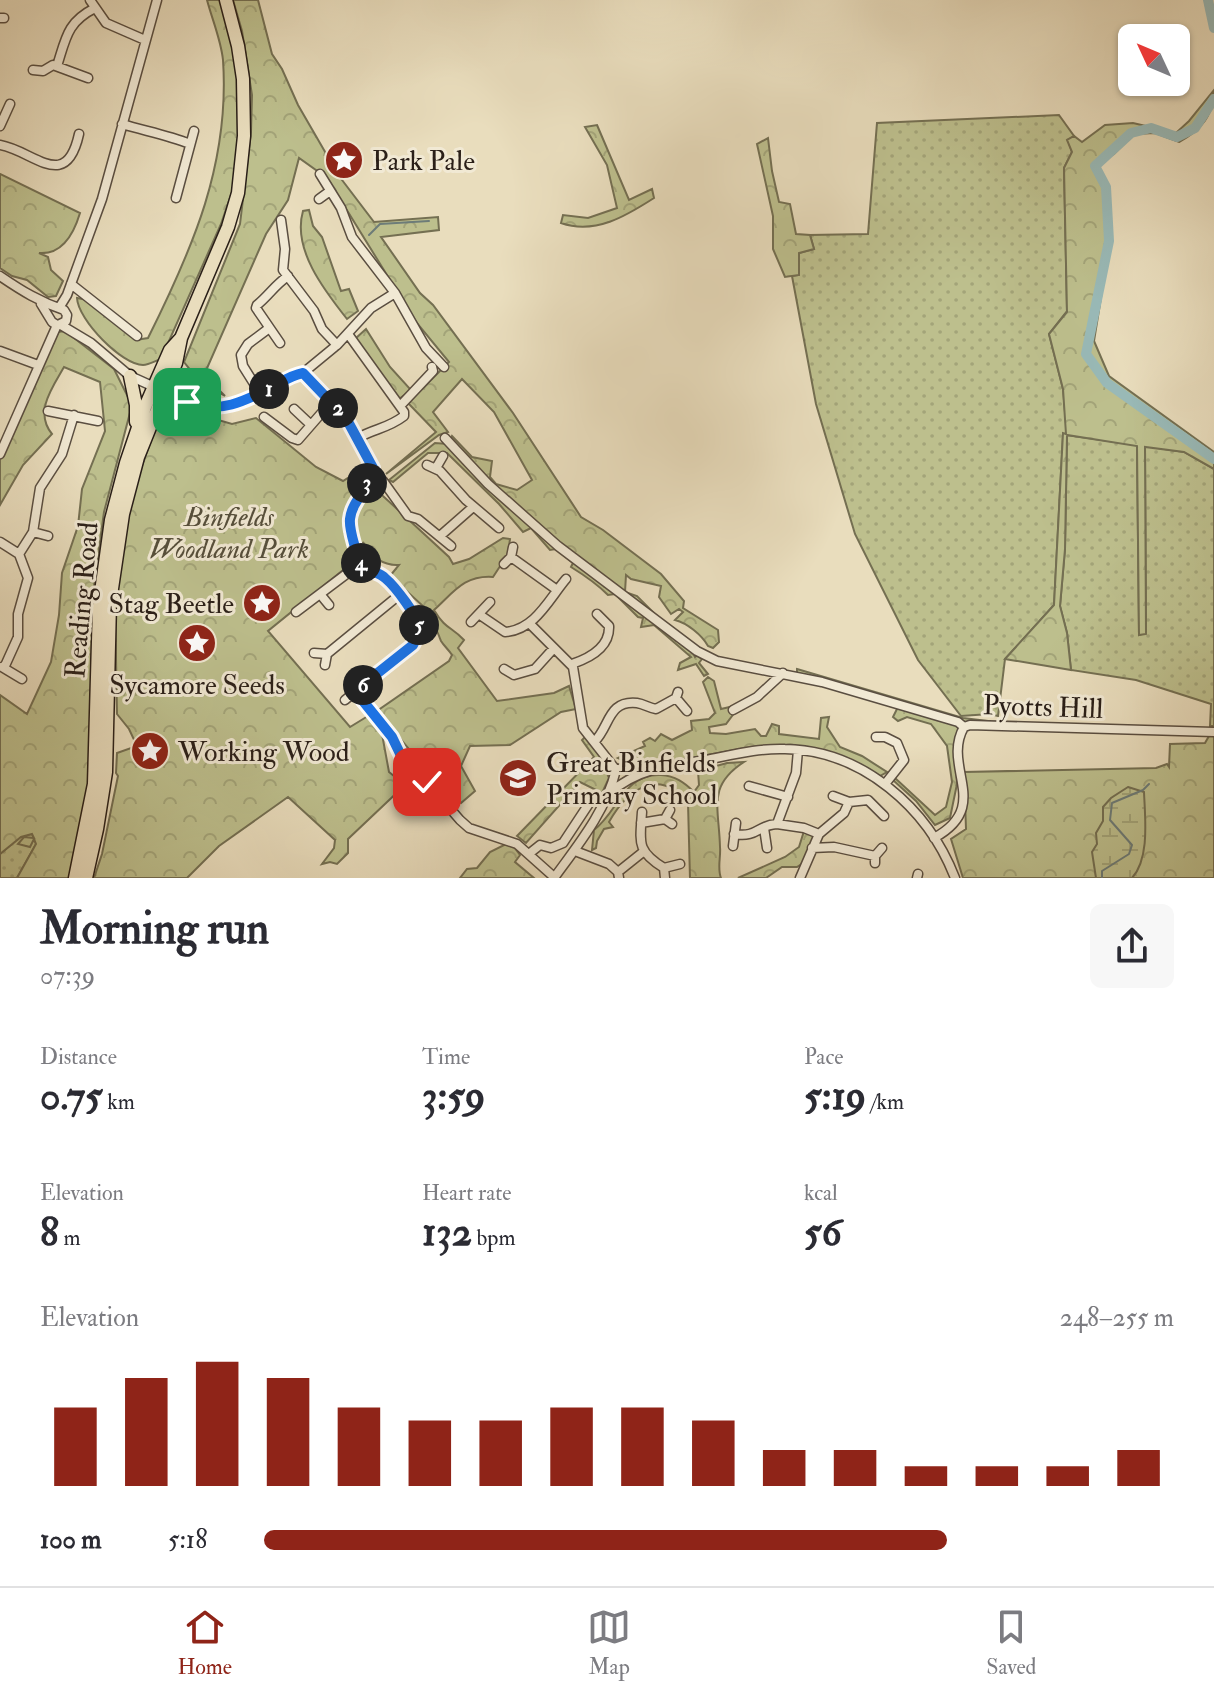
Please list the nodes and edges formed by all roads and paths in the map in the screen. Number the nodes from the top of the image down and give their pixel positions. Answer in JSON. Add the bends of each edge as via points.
{"nodes":[{"id":1,"x":157,"y":0,"type":"edge"},
{"id":2,"x":226,"y":0,"type":"edge"},
{"id":3,"x":92,"y":4,"type":"edge"},
{"id":4,"x":145,"y":40,"type":"junction"},
{"id":5,"x":57,"y":66,"type":"junction"},
{"id":6,"x":33,"y":70,"type":"dead end"},
{"id":7,"x":90,"y":78,"type":"dead end"},
{"id":8,"x":6,"y":107,"type":"edge"},
{"id":9,"x":122,"y":124,"type":"junction"},
{"id":10,"x":0,"y":126,"type":"edge"},
{"id":11,"x":67,"y":129,"type":"dead end"},
{"id":12,"x":194,"y":131,"type":"dead end"},
{"id":13,"x":190,"y":144,"type":"junction"},
{"id":14,"x":0,"y":145,"type":"edge"},
{"id":15,"x":61,"y":165,"type":"junction"},
{"id":16,"x":68,"y":174,"type":"dead end"},
{"id":17,"x":320,"y":174,"type":"dead end"},
{"id":18,"x":330,"y":191,"type":"junction"},
{"id":19,"x":190,"y":193,"type":"dead end"},
{"id":20,"x":319,"y":199,"type":"dead end"},
{"id":21,"x":281,"y":220,"type":"dead end"},
{"id":22,"x":285,"y":249,"type":"junction"},
{"id":23,"x":296,"y":251,"type":"dead end"},
{"id":24,"x":0,"y":276,"type":"edge"},
{"id":25,"x":288,"y":276,"type":"junction"},
{"id":26,"x":71,"y":284,"type":"junction"},
{"id":27,"x":395,"y":293,"type":"junction"},
{"id":28,"x":58,"y":316,"type":"junction"},
{"id":29,"x":268,"y":329,"type":"junction"},
{"id":30,"x":348,"y":334,"type":"junction"},
{"id":31,"x":124,"y":340,"type":"dead end"},
{"id":32,"x":280,"y":343,"type":"dead end"},
{"id":33,"x":337,"y":345,"type":"junction"},
{"id":34,"x":0,"y":351,"type":"edge"},
{"id":35,"x":38,"y":365,"type":"junction"},
{"id":36,"x":303,"y":373,"type":"junction"},
{"id":37,"x":130,"y":376,"type":"junction"},
{"id":38,"x":160,"y":390,"type":"junction"},
{"id":39,"x":260,"y":393,"type":"junction"},
{"id":40,"x":332,"y":401,"type":"junction"},
{"id":41,"x":187,"y":402,"type":"junction"},
{"id":42,"x":401,"y":405,"type":"junction"},
{"id":43,"x":294,"y":409,"type":"dead end"},
{"id":44,"x":48,"y":411,"type":"dead end"},
{"id":45,"x":74,"y":415,"type":"junction"},
{"id":46,"x":94,"y":417,"type":"dead end"},
{"id":47,"x":264,"y":417,"type":"dead end"},
{"id":48,"x":154,"y":418,"type":"junction"},
{"id":49,"x":311,"y":425,"type":"junction"},
{"id":50,"x":358,"y":438,"type":"junction"},
{"id":51,"x":445,"y":438,"type":"dead end"},
{"id":52,"x":132,"y":445,"type":"junction"},
{"id":53,"x":0,"y":454,"type":"edge"},
{"id":54,"x":443,"y":456,"type":"dead end"},
{"id":55,"x":373,"y":476,"type":"junction"},
{"id":56,"x":473,"y":507,"type":"junction"},
{"id":57,"x":499,"y":528,"type":"dead end"},
{"id":58,"x":33,"y":532,"type":"junction"},
{"id":59,"x":48,"y":536,"type":"dead end"},
{"id":60,"x":440,"y":536,"type":"junction"},
{"id":61,"x":0,"y":542,"type":"edge"},
{"id":62,"x":451,"y":546,"type":"dead end"},
{"id":63,"x":19,"y":554,"type":"junction"},
{"id":64,"x":509,"y":556,"type":"dead end"},
{"id":65,"x":361,"y":563,"type":"junction"},
{"id":66,"x":566,"y":579,"type":"dead end"},
{"id":67,"x":557,"y":590,"type":"junction"},
{"id":68,"x":320,"y":594,"type":"junction"},
{"id":69,"x":398,"y":596,"type":"junction"},
{"id":70,"x":490,"y":602,"type":"dead end"},
{"id":71,"x":329,"y":605,"type":"dead end"},
{"id":72,"x":466,"y":608,"type":"dead end"},
{"id":73,"x":296,"y":612,"type":"dead end"},
{"id":74,"x":614,"y":613,"type":"dead end"},
{"id":75,"x":597,"y":614,"type":"dead end"},
{"id":76,"x":476,"y":618,"type":"junction"},
{"id":77,"x":607,"y":621,"type":"junction"},
{"id":78,"x":529,"y":623,"type":"junction"},
{"id":79,"x":554,"y":648,"type":"junction"},
{"id":80,"x":314,"y":653,"type":"dead end"},
{"id":81,"x":327,"y":654,"type":"junction"},
{"id":82,"x":572,"y":664,"type":"junction"},
{"id":83,"x":325,"y":665,"type":"dead end"},
{"id":84,"x":2,"y":667,"type":"edge"},
{"id":85,"x":504,"y":669,"type":"dead end"},
{"id":86,"x":783,"y":673,"type":"junction"},
{"id":87,"x":514,"y":675,"type":"junction"},
{"id":88,"x":22,"y":679,"type":"dead end"},
{"id":89,"x":509,"y":687,"type":"dead end"},
{"id":90,"x":355,"y":691,"type":"junction"},
{"id":91,"x":345,"y":700,"type":"dead end"},
{"id":92,"x":733,"y":710,"type":"dead end"},
{"id":93,"x":687,"y":711,"type":"dead end"},
{"id":94,"x":964,"y":727,"type":"junction"},
{"id":95,"x":1214,"y":732,"type":"edge"},
{"id":96,"x":876,"y":737,"type":"dead end"},
{"id":97,"x":595,"y":741,"type":"junction"},
{"id":98,"x":798,"y":750,"type":"junction"},
{"id":99,"x":619,"y":772,"type":"junction"},
{"id":100,"x":885,"y":784,"type":"junction"},
{"id":101,"x":749,"y":786,"type":"dead end"},
{"id":102,"x":594,"y":796,"type":"dead end"},
{"id":103,"x":833,"y":796,"type":"dead end"},
{"id":104,"x":788,"y":797,"type":"junction"},
{"id":105,"x":849,"y":802,"type":"junction"},
{"id":106,"x":670,"y":810,"type":"dead end"},
{"id":107,"x":642,"y":812,"type":"dead end"},
{"id":108,"x":884,"y":816,"type":"dead end"},
{"id":109,"x":641,"y":823,"type":"junction"},
{"id":110,"x":736,"y":823,"type":"dead end"},
{"id":111,"x":777,"y":824,"type":"junction"},
{"id":112,"x":764,"y":828,"type":"junction"},
{"id":113,"x":734,"y":834,"type":"junction"},
{"id":114,"x":819,"y":834,"type":"junction"},
{"id":115,"x":934,"y":838,"type":"junction"},
{"id":116,"x":733,"y":846,"type":"dead end"},
{"id":117,"x":767,"y":848,"type":"dead end"},
{"id":118,"x":812,"y":848,"type":"junction"},
{"id":119,"x":882,"y":848,"type":"dead end"},
{"id":120,"x":575,"y":851,"type":"junction"},
{"id":121,"x":643,"y":852,"type":"junction"},
{"id":122,"x":530,"y":853,"type":"junction"},
{"id":123,"x":680,"y":864,"type":"dead end"},
{"id":124,"x":664,"y":868,"type":"junction"},
{"id":125,"x":618,"y":875,"type":"edge"},
{"id":126,"x":75,"y":878,"type":"edge"},
{"id":127,"x":86,"y":878,"type":"edge"},
{"id":128,"x":554,"y":878,"type":"edge"},
{"id":129,"x":665,"y":878,"type":"edge"},
{"id":130,"x":800,"y":878,"type":"edge"},
{"id":131,"x":955,"y":878,"type":"edge"}],
"edges":[{"from":1,"to":4,"type":"street"},
{"from":2,"to":38,"type":"highway","name":"Reading Road","via":[[243,79],[241,174],[228,227],[181,338],[170,350]]},
{"from":3,"to":4,"type":"street","via":[[115,29]]},
{"from":3,"to":5,"type":"street","via":[[71,25]]},
{"from":4,"to":9,"type":"street"},
{"from":5,"to":6,"type":"street"},
{"from":5,"to":7,"type":"street"},
{"from":8,"to":10,"type":"street"},
{"from":9,"to":13,"type":"street"},
{"from":9,"to":26,"type":"street"},
{"from":11,"to":15,"type":"street","via":[[82,132]]},
{"from":12,"to":13,"type":"street"},
{"from":13,"to":19,"type":"street","via":[[178,194]]},
{"from":14,"to":15,"type":"street","via":[[45,164]]},
{"from":15,"to":16,"type":"street"},
{"from":17,"to":18,"type":"street"},
{"from":18,"to":20,"type":"street"},
{"from":18,"to":27,"type":"street","via":[[352,237]]},
{"from":21,"to":22,"type":"street"},
{"from":22,"to":23,"type":"street"},
{"from":22,"to":25,"type":"street","via":[[282,265]]},
{"from":24,"to":28,"type":"street"},
{"from":25,"to":29,"type":"street","via":[[257,305]]},
{"from":25,"to":33,"type":"street"},
{"from":26,"to":28,"type":"street"},
{"from":26,"to":31,"type":"street","via":[[133,333]]},
{"from":27,"to":30,"type":"street","via":[[371,308]]},
{"from":27,"to":42,"type":"street","via":[[436,366]]},
{"from":28,"to":35,"type":"street"},
{"from":28,"to":37,"type":"street"},
{"from":29,"to":32,"type":"street"},
{"from":29,"to":39,"type":"street","via":[[241,355]]},
{"from":30,"to":33,"type":"street"},
{"from":30,"to":42,"type":"street"},
{"from":33,"to":36,"type":"street"},
{"from":34,"to":35,"type":"street"},
{"from":35,"to":53,"type":"street"},
{"from":36,"to":39,"type":"street"},
{"from":36,"to":40,"type":"street"},
{"from":37,"to":38,"type":"street"},
{"from":37,"to":52,"type":"highway","via":[[137,410]]},
{"from":38,"to":41,"type":"street"},
{"from":38,"to":48,"type":"highway","name":"Reading Road"},
{"from":38,"to":52,"type":"highway","name":"Reading Road"},
{"from":39,"to":41,"type":"street","via":[[222,407]]},
{"from":40,"to":49,"type":"street"},
{"from":40,"to":50,"type":"street"},
{"from":41,"to":48,"type":"street"},
{"from":42,"to":50,"type":"street","via":[[404,416]]},
{"from":43,"to":49,"type":"street"},
{"from":44,"to":45,"type":"street"},
{"from":45,"to":46,"type":"street"},
{"from":45,"to":58,"type":"street","via":[[62,454],[40,488]]},
{"from":47,"to":49,"type":"street","via":[[298,440]]},
{"from":48,"to":127,"type":"highway","name":"Reading Road","via":[[132,476],[116,549],[106,772]]},
{"from":50,"to":55,"type":"street"},
{"from":51,"to":86,"type":"street","name":"Pyotts Hill","via":[[558,546],[697,651],[728,664]]},
{"from":52,"to":126,"type":"highway","name":"Reading Road","via":[[104,558],[94,784]]},
{"from":54,"to":56,"type":"street","via":[[432,467]]},
{"from":55,"to":60,"type":"street","via":[[383,481],[408,516]]},
{"from":55,"to":65,"type":"street","via":[[350,517]]},
{"from":56,"to":57,"type":"street"},
{"from":56,"to":60,"type":"street"},
{"from":58,"to":59,"type":"street"},
{"from":58,"to":63,"type":"street"},
{"from":60,"to":62,"type":"street"},
{"from":61,"to":63,"type":"street"},
{"from":63,"to":84,"type":"street","via":[[28,578],[18,637]]},
{"from":64,"to":67,"type":"street"},
{"from":65,"to":68,"type":"street"},
{"from":65,"to":69,"type":"street","via":[[388,580]]},
{"from":66,"to":67,"type":"street"},
{"from":67,"to":78,"type":"street"},
{"from":68,"to":71,"type":"street"},
{"from":68,"to":73,"type":"street"},
{"from":69,"to":81,"type":"street"},
{"from":69,"to":90,"type":"street","via":[[419,623],[419,636]]},
{"from":70,"to":76,"type":"street"},
{"from":72,"to":76,"type":"street"},
{"from":74,"to":77,"type":"street"},
{"from":75,"to":77,"type":"street"},
{"from":76,"to":78,"type":"street","via":[[505,632]]},
{"from":77,"to":82,"type":"street","via":[[606,643]]},
{"from":78,"to":79,"type":"street"},
{"from":79,"to":82,"type":"street"},
{"from":79,"to":87,"type":"street","via":[[535,669]]},
{"from":80,"to":81,"type":"street"},
{"from":81,"to":83,"type":"street"},
{"from":82,"to":97,"type":"street","via":[[580,717]]},
{"from":84,"to":88,"type":"street"},
{"from":85,"to":87,"type":"street"},
{"from":86,"to":92,"type":"street"},
{"from":86,"to":94,"type":"street","name":"Pyotts Hill"},
{"from":87,"to":89,"type":"street"},
{"from":90,"to":91,"type":"street"},
{"from":90,"to":122,"type":"street","via":[[392,737],[406,766],[460,820]]},
{"from":93,"to":97,"type":"street","via":[[677,695],[656,709],[623,704],[609,715]]},
{"from":94,"to":95,"type":"street","name":"Pyotts Hill"},
{"from":94,"to":115,"type":"street","via":[[959,746],[963,809],[953,826]]},
{"from":96,"to":100,"type":"street","via":[[897,743],[908,763]]},
{"from":97,"to":99,"type":"street"},
{"from":98,"to":99,"type":"street","via":[[751,751]]},
{"from":98,"to":100,"type":"street","via":[[861,767]]},
{"from":98,"to":104,"type":"street"},
{"from":99,"to":120,"type":"street"},
{"from":100,"to":115,"type":"street"},
{"from":101,"to":104,"type":"street"},
{"from":102,"to":122,"type":"street","via":[[563,843],[540,845]]},
{"from":103,"to":105,"type":"street"},
{"from":104,"to":111,"type":"street"},
{"from":105,"to":108,"type":"street","via":[[868,800]]},
{"from":105,"to":114,"type":"street"},
{"from":106,"to":109,"type":"street","via":[[669,822]]},
{"from":107,"to":109,"type":"street"},
{"from":109,"to":121,"type":"street"},
{"from":110,"to":113,"type":"street"},
{"from":111,"to":112,"type":"street"},
{"from":111,"to":114,"type":"street"},
{"from":112,"to":113,"type":"street","via":[[747,836]]},
{"from":112,"to":117,"type":"street"},
{"from":113,"to":116,"type":"street"},
{"from":114,"to":118,"type":"street"},
{"from":115,"to":131,"type":"street"},
{"from":118,"to":119,"type":"street","via":[[834,847],[875,860]]},
{"from":118,"to":130,"type":"street"},
{"from":120,"to":125,"type":"street","via":[[609,864]]},
{"from":120,"to":128,"type":"street"},
{"from":121,"to":124,"type":"street"},
{"from":121,"to":125,"type":"street"},
{"from":122,"to":128,"type":"street"},
{"from":123,"to":124,"type":"street"},
{"from":124,"to":129,"type":"street"}]}
